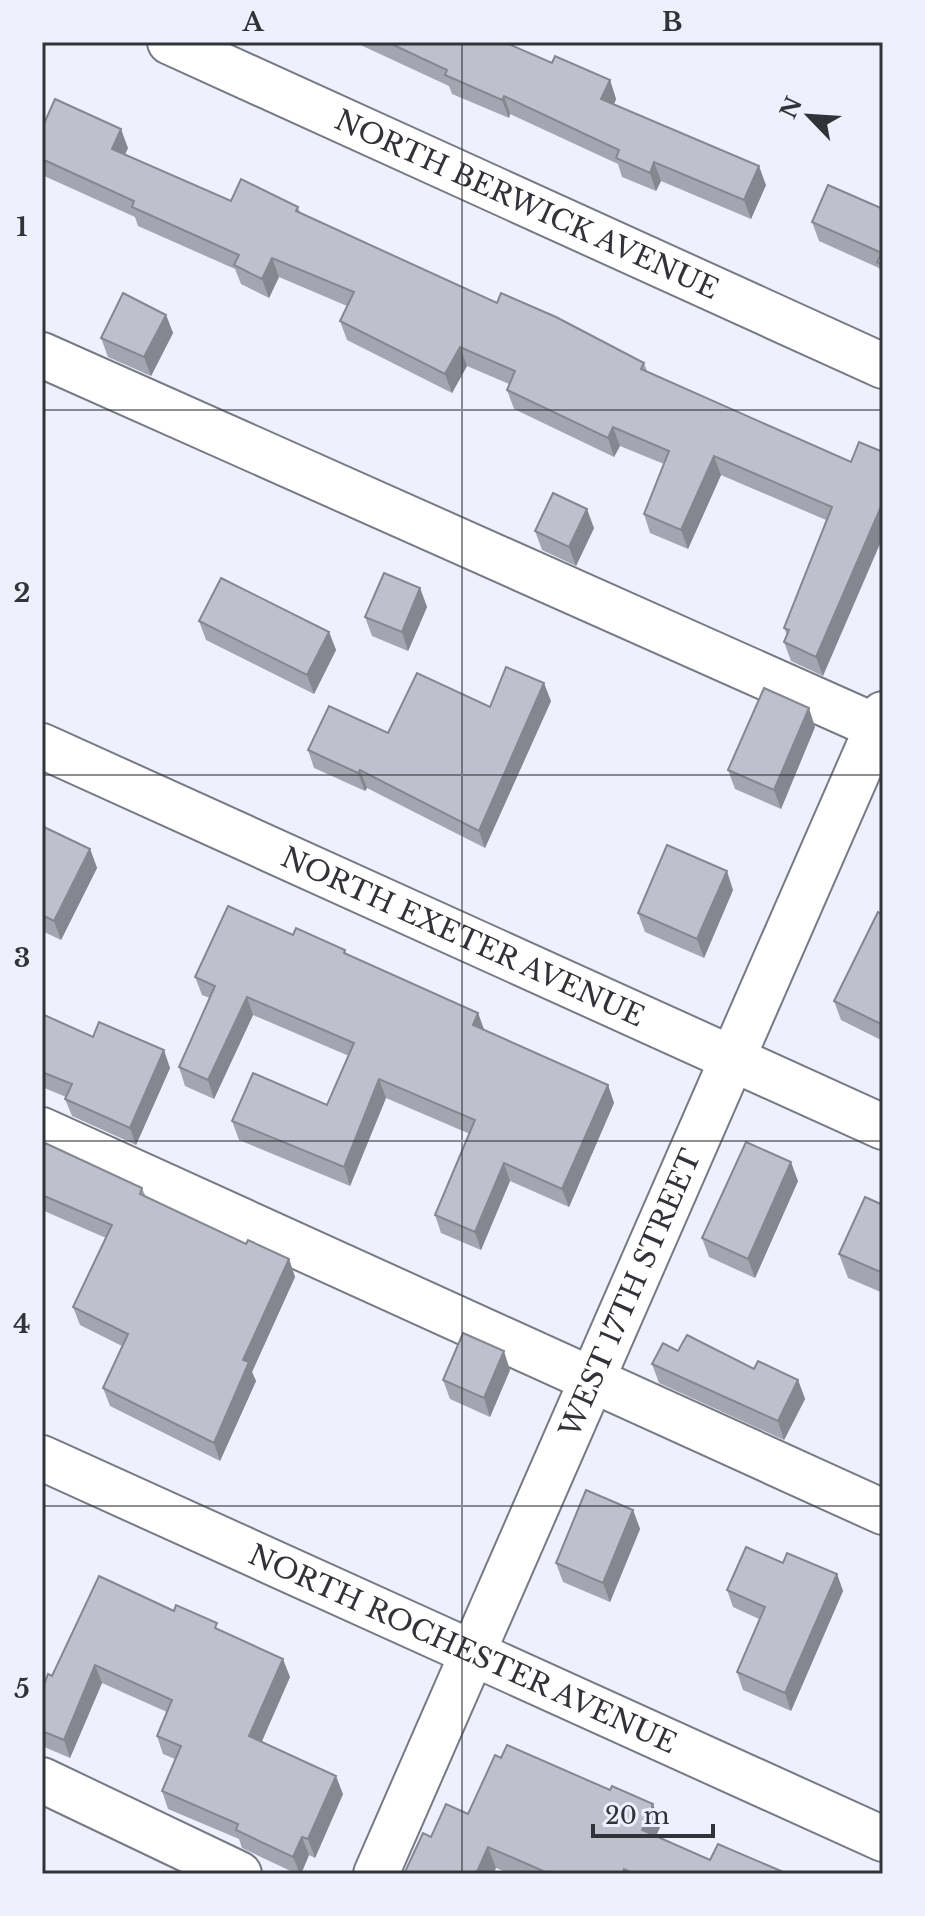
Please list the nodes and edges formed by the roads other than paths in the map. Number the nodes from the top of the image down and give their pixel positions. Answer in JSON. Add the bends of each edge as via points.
{"nodes":[{"id":1,"x":170,"y":42,"type":"edge"},
{"id":2,"x":42,"y":355,"type":"edge"},
{"id":3,"x":883,"y":366,"type":"edge"},
{"id":4,"x":880,"y":720,"type":"edge"},
{"id":5,"x":42,"y":746,"type":"edge"},
{"id":6,"x":733,"y":1059,"type":"junction"},
{"id":7,"x":883,"y":1127,"type":"edge"},
{"id":8,"x":42,"y":1130,"type":"edge"},
{"id":9,"x":592,"y":1379,"type":"junction"},
{"id":10,"x":42,"y":1458,"type":"edge"},
{"id":11,"x":883,"y":1512,"type":"edge"},
{"id":12,"x":472,"y":1653,"type":"junction"},
{"id":13,"x":42,"y":1780,"type":"edge"},
{"id":14,"x":883,"y":1839,"type":"edge"},
{"id":15,"x":239,"y":1874,"type":"edge"},
{"id":16,"x":376,"y":1874,"type":"edge"}],
"edges":[{"from":1,"to":3,"type":"street","name":"NORTH BERWICK AVENUE"},
{"from":2,"to":4,"type":"street"},
{"from":4,"to":6,"type":"street","name":"WEST 17TH STREET"},
{"from":5,"to":6,"type":"street","name":"NORTH EXETER AVENUE"},
{"from":6,"to":7,"type":"street","name":"NORTH EXETER AVENUE"},
{"from":6,"to":9,"type":"street","name":"WEST 17TH STREET"},
{"from":8,"to":9,"type":"street"},
{"from":9,"to":11,"type":"street"},
{"from":9,"to":12,"type":"street","name":"WEST 17TH STREET"},
{"from":10,"to":12,"type":"street","name":"NORTH ROCHESTER AVENUE"},
{"from":12,"to":14,"type":"street","name":"NORTH ROCHESTER AVENUE"},
{"from":12,"to":16,"type":"street","name":"WEST 17TH STREET"},
{"from":13,"to":15,"type":"street"}]}
